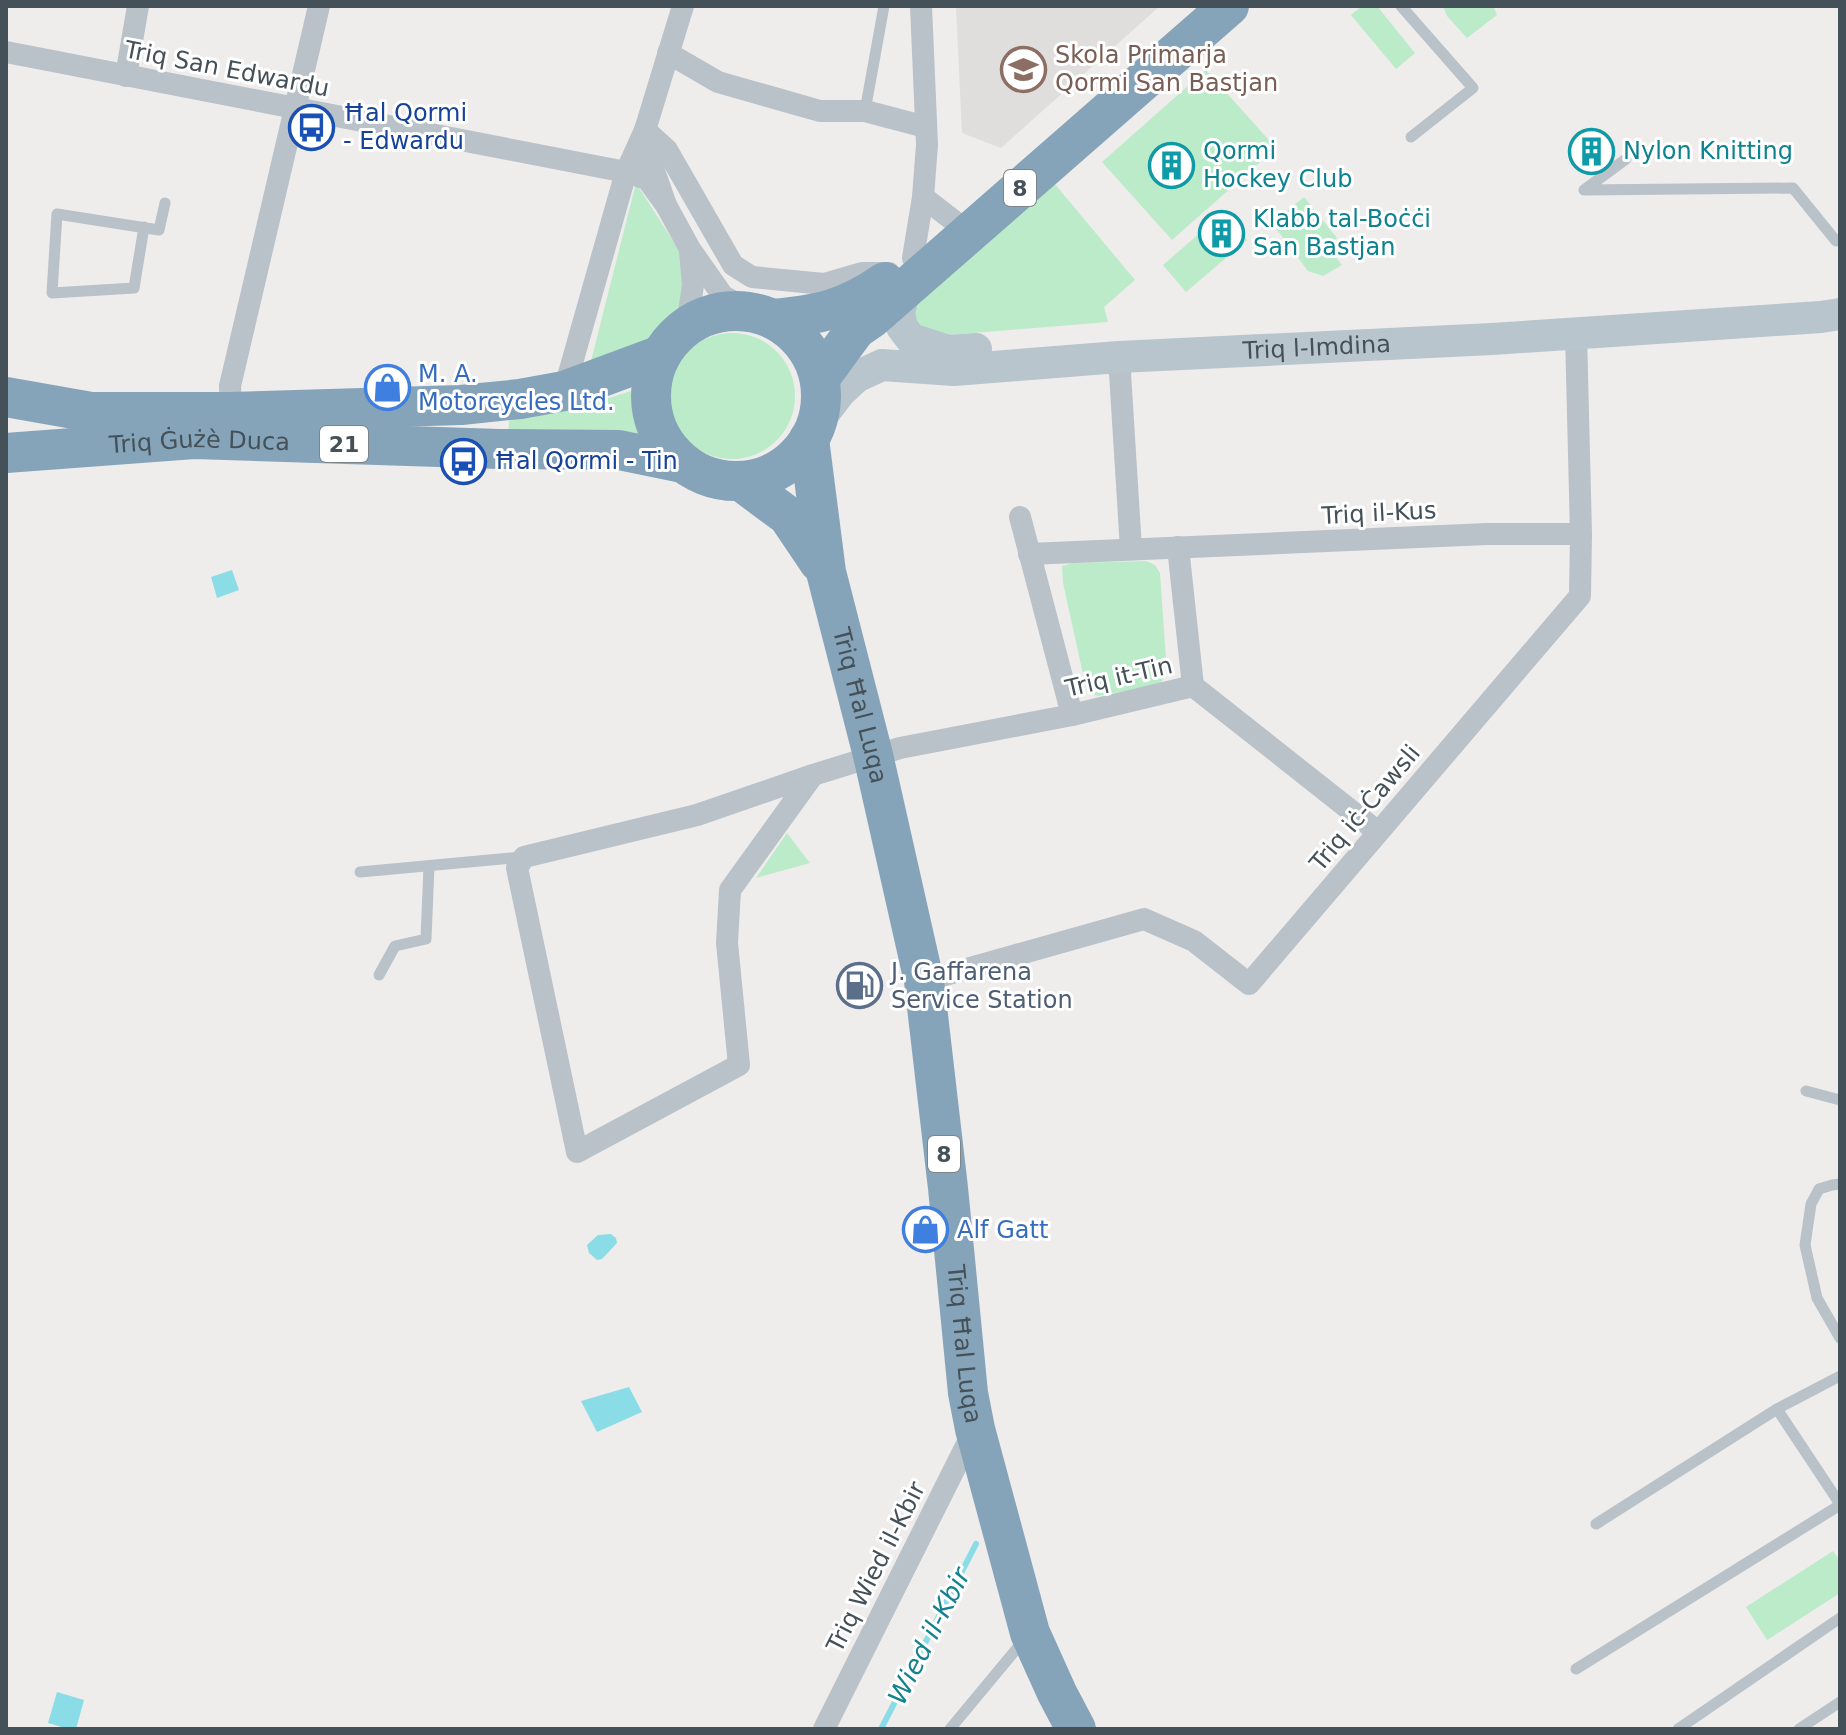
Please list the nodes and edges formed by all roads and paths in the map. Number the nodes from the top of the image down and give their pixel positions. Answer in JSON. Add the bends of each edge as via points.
{"nodes":[{"id":1,"x":138,"y":6,"type":"edge"},
{"id":2,"x":319,"y":6,"type":"edge"},
{"id":3,"x":683,"y":6,"type":"edge"},
{"id":4,"x":884,"y":6,"type":"edge"},
{"id":5,"x":921,"y":6,"type":"edge"},
{"id":6,"x":1191,"y":6,"type":"edge"},
{"id":7,"x":1229,"y":6,"type":"edge"},
{"id":8,"x":1401,"y":6,"type":"edge"},
{"id":9,"x":6,"y":52,"type":"edge"},
{"id":10,"x":668,"y":53,"type":"junction"},
{"id":11,"x":126,"y":76,"type":"junction"},
{"id":12,"x":295,"y":108,"type":"junction"},
{"id":13,"x":865,"y":111,"type":"junction"},
{"id":14,"x":926,"y":127,"type":"junction"},
{"id":15,"x":645,"y":130,"type":"junction"},
{"id":16,"x":1411,"y":137,"type":"dead end"},
{"id":17,"x":1626,"y":159,"type":"dead end"},
{"id":18,"x":626,"y":172,"type":"junction"},
{"id":19,"x":923,"y":197,"type":"junction"},
{"id":20,"x":165,"y":203,"type":"dead end"},
{"id":21,"x":666,"y":205,"type":"junction"},
{"id":22,"x":954,"y":221,"type":"junction"},
{"id":23,"x":144,"y":227,"type":"junction"},
{"id":24,"x":1840,"y":240,"type":"edge"},
{"id":25,"x":690,"y":249,"type":"junction"},
{"id":26,"x":905,"y":274,"type":"junction"},
{"id":27,"x":1840,"y":304,"type":"edge"},
{"id":28,"x":1840,"y":314,"type":"edge"},
{"id":29,"x":762,"y":315,"type":"junction"},
{"id":30,"x":687,"y":326,"type":"junction"},
{"id":31,"x":1576,"y":334,"type":"junction"},
{"id":32,"x":661,"y":355,"type":"junction"},
{"id":33,"x":1119,"y":357,"type":"junction"},
{"id":34,"x":820,"y":378,"type":"junction"},
{"id":35,"x":564,"y":391,"type":"junction"},
{"id":36,"x":6,"y":397,"type":"edge"},
{"id":37,"x":231,"y":412,"type":"junction"},
{"id":38,"x":813,"y":430,"type":"junction"},
{"id":39,"x":6,"y":453,"type":"edge"},
{"id":40,"x":682,"y":463,"type":"junction"},
{"id":41,"x":742,"y":482,"type":"junction"},
{"id":42,"x":1020,"y":517,"type":"dead end"},
{"id":43,"x":1581,"y":534,"type":"junction"},
{"id":44,"x":1178,"y":547,"type":"junction"},
{"id":45,"x":1131,"y":549,"type":"junction"},
{"id":46,"x":1029,"y":554,"type":"junction"},
{"id":47,"x":826,"y":572,"type":"junction"},
{"id":48,"x":1193,"y":686,"type":"junction"},
{"id":49,"x":1072,"y":715,"type":"junction"},
{"id":50,"x":873,"y":755,"type":"junction"},
{"id":51,"x":813,"y":775,"type":"junction"},
{"id":52,"x":1378,"y":832,"type":"junction"},
{"id":53,"x":524,"y":857,"type":"junction"},
{"id":54,"x":429,"y":866,"type":"junction"},
{"id":55,"x":360,"y":872,"type":"dead end"},
{"id":56,"x":379,"y":975,"type":"dead end"},
{"id":57,"x":924,"y":981,"type":"junction"},
{"id":58,"x":1806,"y":1091,"type":"dead end"},
{"id":59,"x":1840,"y":1100,"type":"edge"},
{"id":60,"x":1840,"y":1184,"type":"edge"},
{"id":61,"x":1840,"y":1338,"type":"edge"},
{"id":62,"x":1840,"y":1376,"type":"edge"},
{"id":63,"x":1777,"y":1409,"type":"junction"},
{"id":64,"x":975,"y":1429,"type":"junction"},
{"id":65,"x":1840,"y":1504,"type":"edge"},
{"id":66,"x":1596,"y":1524,"type":"dead end"},
{"id":67,"x":1840,"y":1618,"type":"edge"},
{"id":68,"x":1030,"y":1633,"type":"junction"},
{"id":69,"x":1576,"y":1669,"type":"dead end"},
{"id":70,"x":1840,"y":1702,"type":"edge"},
{"id":71,"x":824,"y":1729,"type":"edge"},
{"id":72,"x":950,"y":1729,"type":"edge"},
{"id":73,"x":1076,"y":1729,"type":"edge"},
{"id":74,"x":1678,"y":1729,"type":"edge"},
{"id":75,"x":1799,"y":1729,"type":"edge"}],
"edges":[{"from":1,"to":11,"type":"street"},
{"from":2,"to":12,"type":"street"},
{"from":3,"to":10,"type":"street"},
{"from":4,"to":13,"type":"lane"},
{"from":5,"to":14,"type":"street"},
{"from":6,"to":22,"type":"highway","number":"8"},
{"from":7,"to":26,"type":"highway","number":"8"},
{"from":8,"to":16,"type":"lane","via":[[1473,88]]},
{"from":9,"to":11,"type":"street","name":"Triq San Edwardu"},
{"from":10,"to":13,"type":"street","via":[[718,82],[820,111]]},
{"from":10,"to":15,"type":"street"},
{"from":11,"to":12,"type":"street","name":"Triq San Edwardu"},
{"from":12,"to":18,"type":"street","name":"Triq San Edwardu"},
{"from":12,"to":37,"type":"street","via":[[230,386]]},
{"from":13,"to":14,"type":"street"},
{"from":14,"to":19,"type":"street"},
{"from":15,"to":18,"type":"street"},
{"from":15,"to":21,"type":"street"},
{"from":15,"to":26,"type":"street","via":[[667,150],[733,265],[752,277],[824,284],[862,273]]},
{"from":17,"to":24,"type":"lane","via":[[1584,190],[1793,188]]},
{"from":18,"to":21,"type":"street","via":[[647,179]]},
{"from":18,"to":35,"type":"street"},
{"from":19,"to":22,"type":"street"},
{"from":19,"to":26,"type":"street"},
{"from":20,"to":23,"type":"lane","via":[[159,230]]},
{"from":21,"to":25,"type":"street"},
{"from":22,"to":26,"type":"highway","number":"8"},
{"from":23,"to":23,"type":"lane","via":[[134,288],[52,293],[57,214]]},
{"from":25,"to":29,"type":"street","via":[[723,296]]},
{"from":25,"to":30,"type":"street","via":[[693,285]]},
{"from":26,"to":27,"type":"main road","name":"Triq l-Imdina","via":[[902,327],[911,339],[948,351],[1438,321]]},
{"from":26,"to":29,"type":"highway","number":"8","via":[[839,308],[808,316]]},
{"from":26,"to":34,"type":"highway","number":"8"},
{"from":28,"to":31,"type":"main road","name":"Triq l-Imdina"},
{"from":29,"to":30,"type":"highway","number":"8","via":[[730,311]]},
{"from":29,"to":34,"type":"highway","via":[[797,336]]},
{"from":30,"to":32,"type":"highway","number":"8"},
{"from":31,"to":33,"type":"main road","name":"Triq l-Imdina"},
{"from":31,"to":43,"type":"street","name":"Triq iċ-Ċawsli"},
{"from":32,"to":35,"type":"highway","number":"21"},
{"from":32,"to":40,"type":"highway","number":"8","via":[[651,383],[651,412],[662,440]]},
{"from":33,"to":38,"type":"main road","name":"Triq l-Imdina","via":[[954,370],[882,365],[840,392]]},
{"from":33,"to":45,"type":"street"},
{"from":34,"to":38,"type":"highway","number":"8"},
{"from":35,"to":37,"type":"highway","number":"21","via":[[461,405]]},
{"from":36,"to":37,"type":"highway","number":"21","via":[[91,412]]},
{"from":38,"to":41,"type":"highway","number":"8","via":[[794,459],[770,475]]},
{"from":38,"to":47,"type":"highway","name":"Triq Ħal Luqa","number":"8"},
{"from":39,"to":40,"type":"highway","name":"Triq Ġużè Duca","number":"21","via":[[194,439],[619,450]]},
{"from":40,"to":41,"type":"highway","number":"8","via":[[700,474]]},
{"from":41,"to":47,"type":"highway","name":"Triq Ħal Luqa","number":"8","via":[[788,516]]},
{"from":42,"to":46,"type":"street"},
{"from":43,"to":44,"type":"street","name":"Triq il-Kus"},
{"from":43,"to":52,"type":"street","name":"Triq iċ-Ċawsli","via":[[1580,596]]},
{"from":44,"to":45,"type":"street","name":"Triq il-Kus"},
{"from":44,"to":48,"type":"street"},
{"from":45,"to":46,"type":"street","name":"Triq il-Kus"},
{"from":46,"to":49,"type":"street"},
{"from":47,"to":50,"type":"highway","name":"Triq Ħal Luqa","number":"8"},
{"from":48,"to":49,"type":"street","name":"Triq it-Tin"},
{"from":48,"to":52,"type":"street","name":"Triq it-Tin"},
{"from":49,"to":50,"type":"street","name":"Triq it-Tin"},
{"from":50,"to":51,"type":"street","name":"Triq it-Tin"},
{"from":50,"to":57,"type":"highway","name":"Triq Ħal Luqa","number":"8"},
{"from":51,"to":53,"type":"street","name":"Triq it-Tin","via":[[697,815]]},
{"from":51,"to":53,"type":"street","via":[[730,890],[727,943],[739,1065],[577,1152],[517,868]]},
{"from":52,"to":57,"type":"street","name":"Triq iċ-Ċawsli","via":[[1249,984],[1194,941],[1144,919]]},
{"from":53,"to":54,"type":"lane"},
{"from":54,"to":55,"type":"lane"},
{"from":54,"to":56,"type":"lane","via":[[426,939],[395,946]]},
{"from":57,"to":64,"type":"highway","name":"Triq Ħal Luqa","number":"8"},
{"from":58,"to":59,"type":"lane"},
{"from":60,"to":61,"type":"lane","via":[[1819,1189],[1811,1204],[1805,1245],[1817,1298]]},
{"from":62,"to":63,"type":"lane"},
{"from":63,"to":65,"type":"lane"},
{"from":63,"to":66,"type":"lane"},
{"from":64,"to":68,"type":"highway","name":"Triq Ħal Luqa","number":"8"},
{"from":64,"to":71,"type":"street","name":"Triq Wied il-Kbir"},
{"from":65,"to":69,"type":"lane"},
{"from":67,"to":74,"type":"lane"},
{"from":68,"to":72,"type":"lane"},
{"from":68,"to":73,"type":"highway","name":"Triq Ħal Luqa","number":"8"},
{"from":70,"to":75,"type":"lane"}]}
